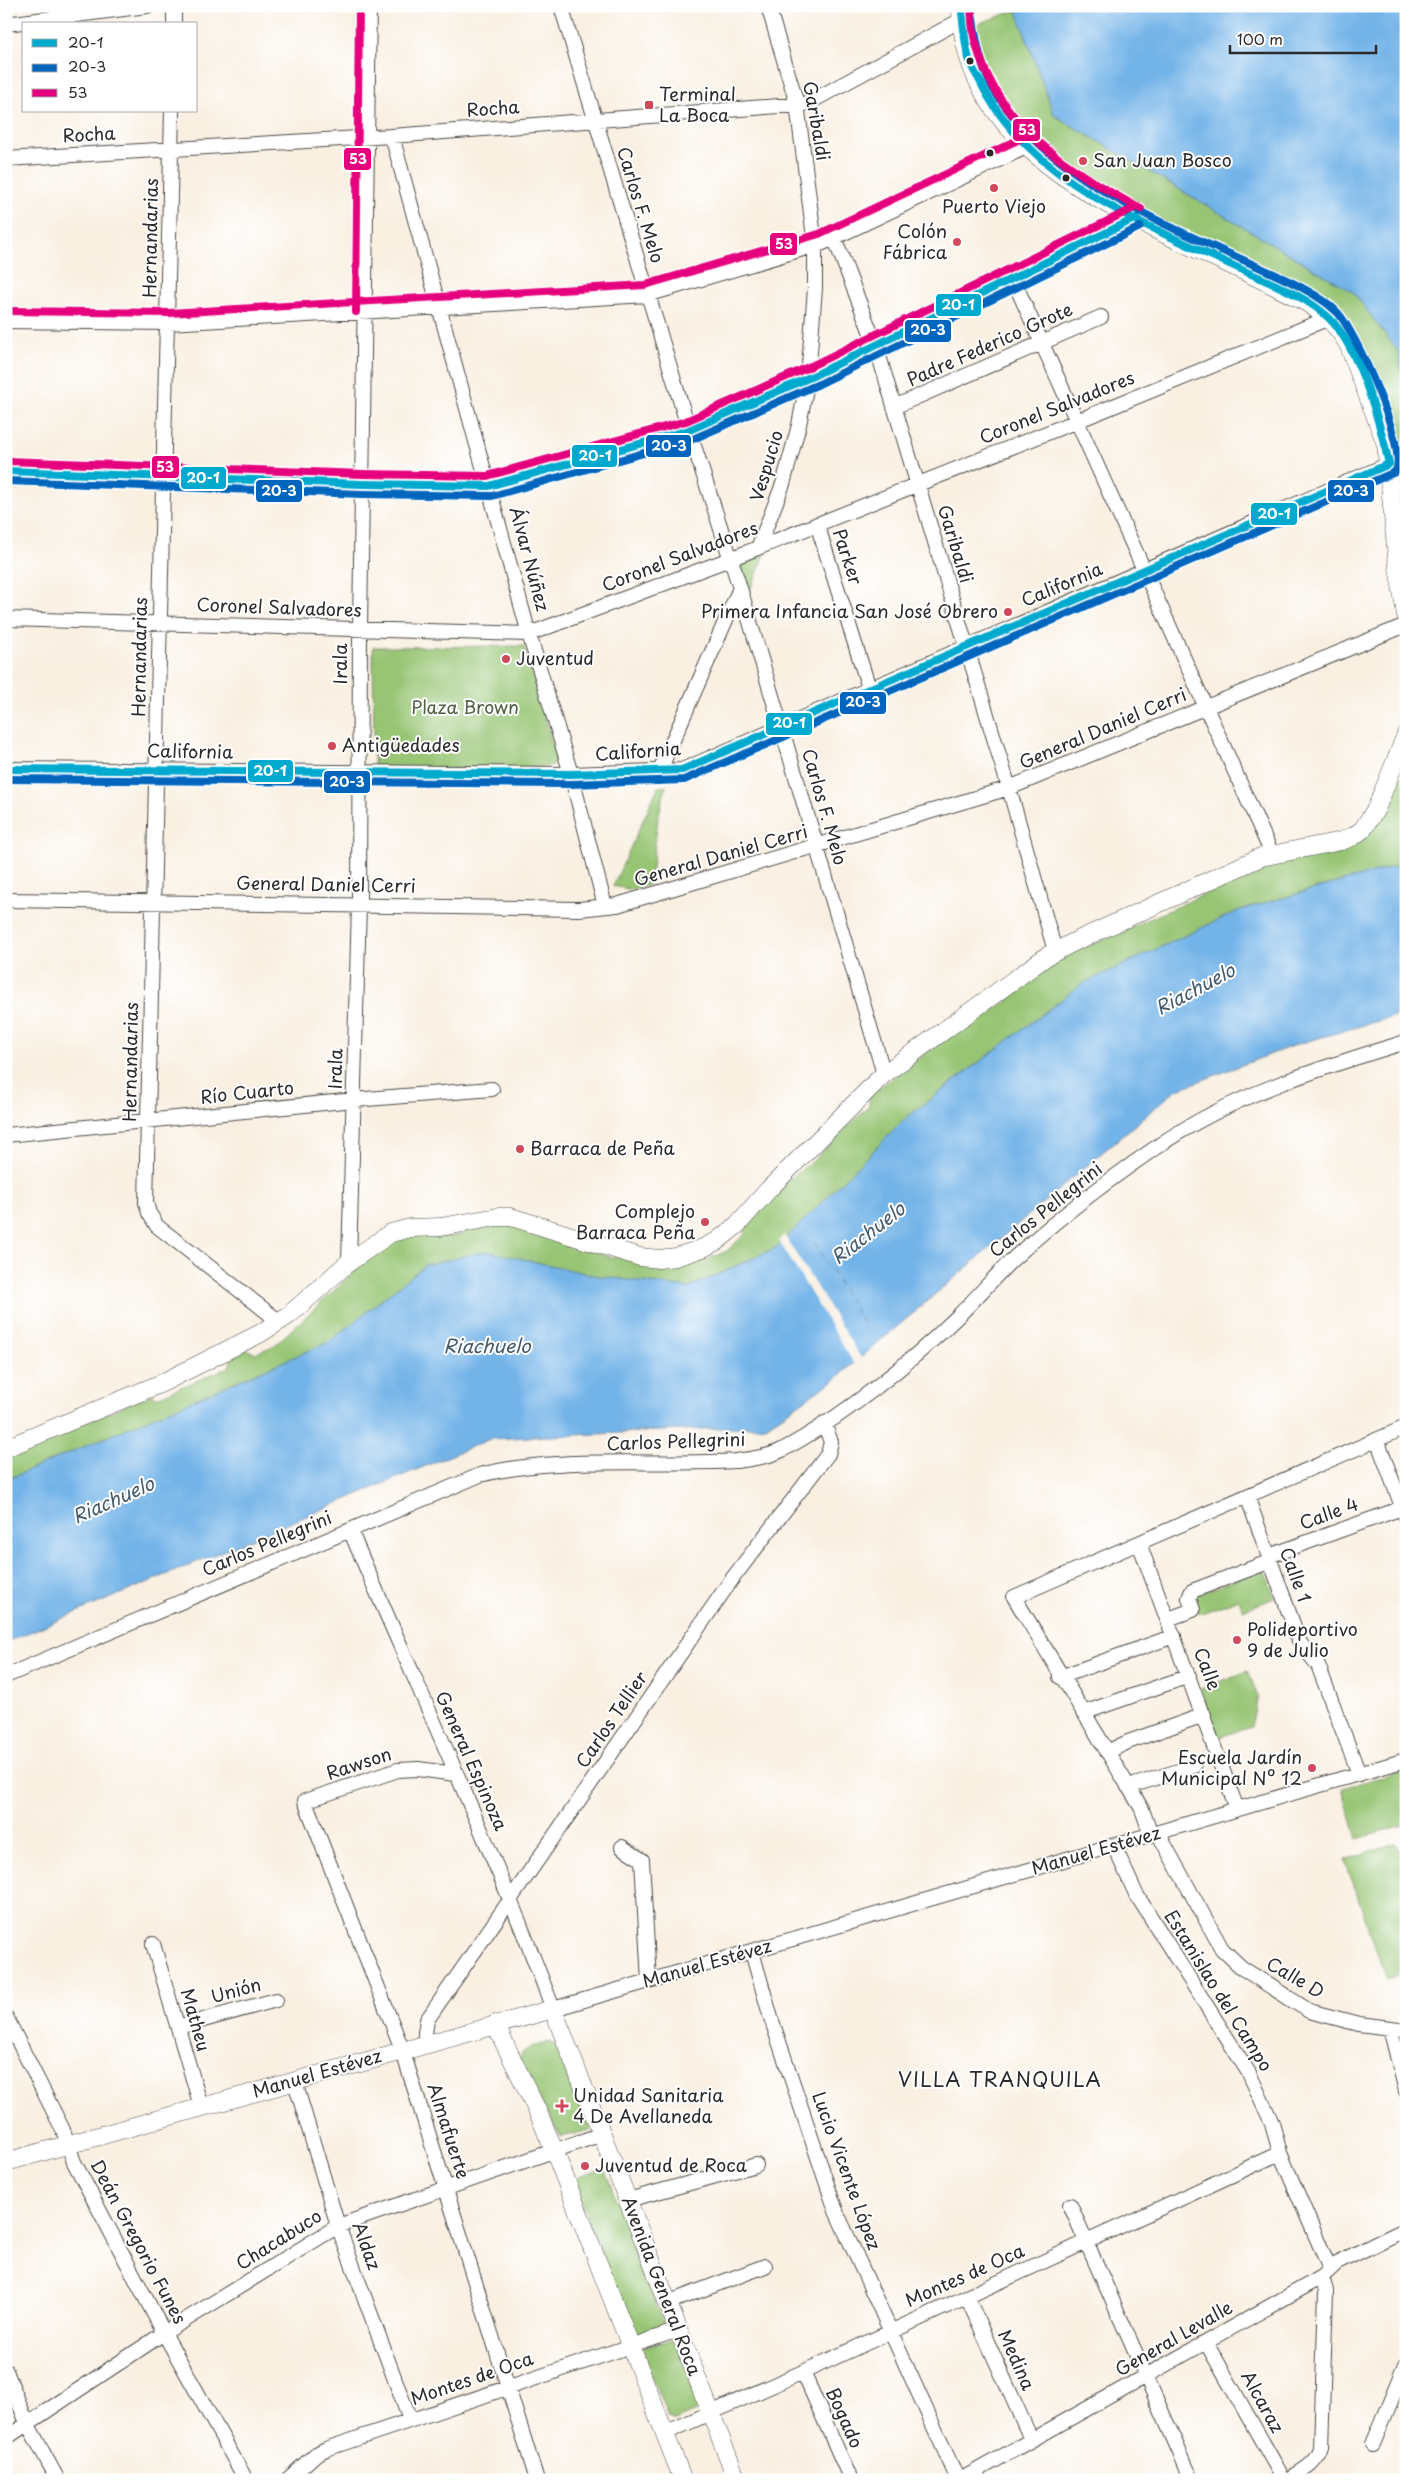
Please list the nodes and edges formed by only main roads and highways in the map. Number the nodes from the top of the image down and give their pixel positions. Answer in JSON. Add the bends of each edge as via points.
{"nodes":[{"id":1,"x":961,"y":13,"type":"edge"},
{"id":2,"x":1406,"y":616,"type":"edge"},
{"id":3,"x":1406,"y":735,"type":"edge"},
{"id":4,"x":6,"y":1448,"type":"edge"},
{"id":5,"x":553,"y":2009,"type":"joint"},
{"id":6,"x":495,"y":2024,"type":"junction"},
{"id":7,"x":6,"y":2162,"type":"edge"},
{"id":8,"x":683,"y":2480,"type":"edge"},
{"id":9,"x":737,"y":2480,"type":"edge"}],
"edges":[{"from":1,"to":2,"type":"main road","via":[[969,61],[981,88],[1002,122],[1026,147],[1061,175],[1136,218],[1301,300],[1329,318],[1349,346],[1382,434],[1389,464],[1398,567]]},
{"from":3,"to":4,"type":"main road","via":[[1376,809],[1359,832],[1341,841],[1272,854],[1055,952],[884,1074],[737,1225],[717,1241],[692,1253],[659,1259],[640,1257],[504,1216],[441,1227],[399,1230],[349,1262],[280,1322],[162,1383]]},
{"from":5,"to":6,"type":"main road","name":"Manuel Estévez"},
{"from":5,"to":9,"type":"main road","name":"Avenida General Roca"},
{"from":6,"to":7,"type":"main road","name":"Manuel Estévez"},
{"from":6,"to":8,"type":"main road","via":[[554,2150]]}]}
